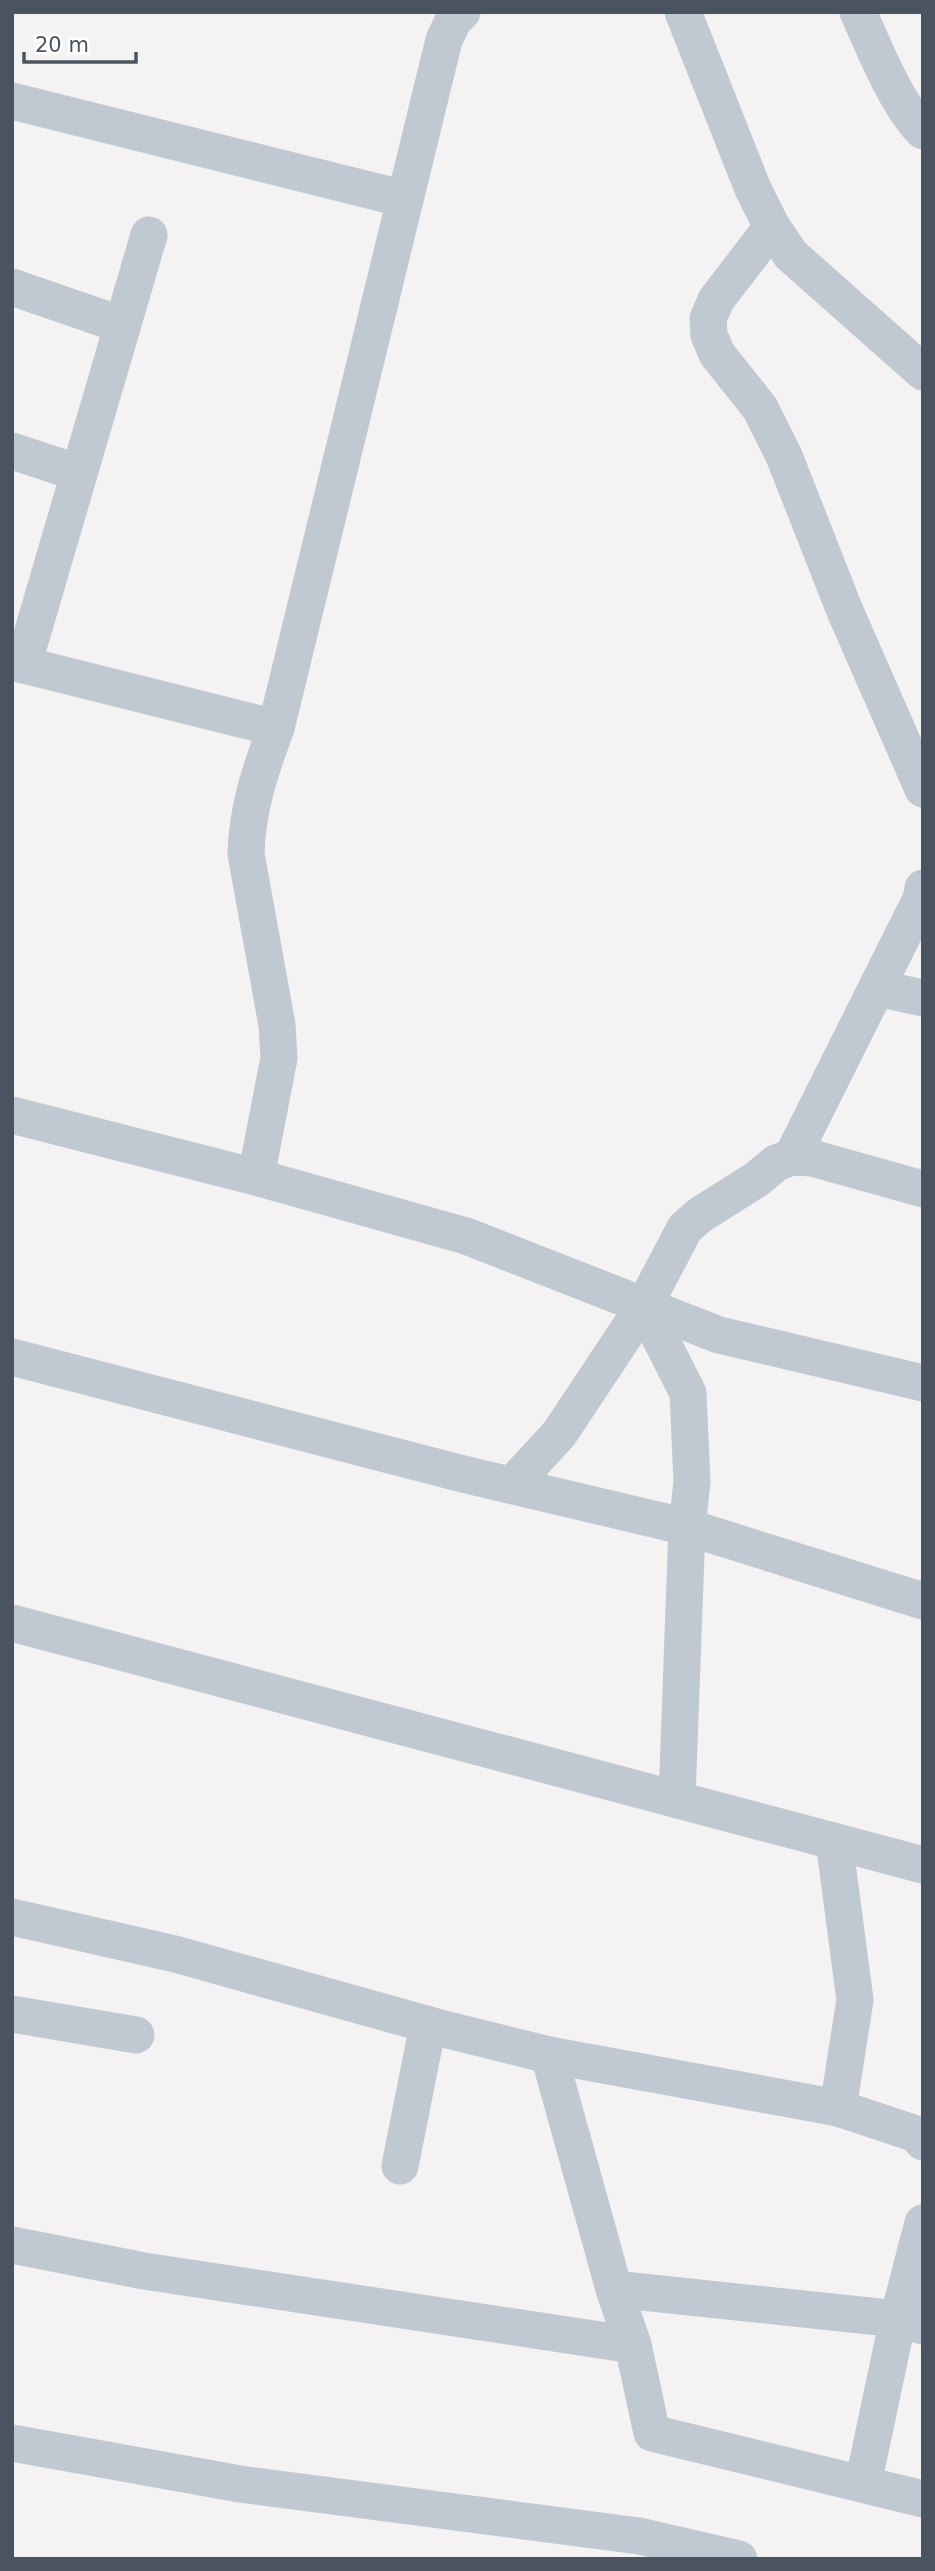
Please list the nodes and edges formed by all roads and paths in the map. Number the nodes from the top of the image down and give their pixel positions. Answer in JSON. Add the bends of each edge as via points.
{"nodes":[{"id":1,"x":462,"y":12,"type":"edge"},
{"id":2,"x":683,"y":12,"type":"edge"},
{"id":3,"x":858,"y":12,"type":"edge"},
{"id":4,"x":12,"y":102,"type":"edge"},
{"id":5,"x":923,"y":131,"type":"edge"},
{"id":6,"x":405,"y":199,"type":"junction"},
{"id":7,"x":772,"y":228,"type":"junction"},
{"id":8,"x":149,"y":234,"type":"dead end"},
{"id":9,"x":12,"y":286,"type":"edge"},
{"id":10,"x":122,"y":325,"type":"junction"},
{"id":11,"x":923,"y":372,"type":"edge"},
{"id":12,"x":12,"y":451,"type":"edge"},
{"id":13,"x":79,"y":473,"type":"junction"},
{"id":14,"x":18,"y":664,"type":"edge"},
{"id":15,"x":909,"y":727,"type":"edge"},
{"id":16,"x":276,"y":729,"type":"junction"},
{"id":17,"x":923,"y":789,"type":"edge"},
{"id":18,"x":923,"y":888,"type":"edge"},
{"id":19,"x":877,"y":988,"type":"junction"},
{"id":20,"x":923,"y":998,"type":"edge"},
{"id":21,"x":12,"y":1115,"type":"edge"},
{"id":22,"x":792,"y":1157,"type":"junction"},
{"id":23,"x":256,"y":1177,"type":"junction"},
{"id":24,"x":923,"y":1189,"type":"edge"},
{"id":25,"x":644,"y":1306,"type":"junction"},
{"id":26,"x":12,"y":1357,"type":"edge"},
{"id":27,"x":923,"y":1382,"type":"edge"},
{"id":28,"x":512,"y":1485,"type":"junction"},
{"id":29,"x":687,"y":1527,"type":"junction"},
{"id":30,"x":923,"y":1601,"type":"edge"},
{"id":31,"x":12,"y":1623,"type":"edge"},
{"id":32,"x":677,"y":1798,"type":"junction"},
{"id":33,"x":834,"y":1841,"type":"junction"},
{"id":34,"x":923,"y":1865,"type":"edge"},
{"id":35,"x":12,"y":1917,"type":"edge"},
{"id":36,"x":12,"y":2014,"type":"edge"},
{"id":37,"x":428,"y":2025,"type":"junction"},
{"id":38,"x":136,"y":2035,"type":"dead end"},
{"id":39,"x":549,"y":2055,"type":"junction"},
{"id":40,"x":838,"y":2108,"type":"junction"},
{"id":41,"x":923,"y":2142,"type":"edge"},
{"id":42,"x":400,"y":2166,"type":"dead end"},
{"id":43,"x":923,"y":2223,"type":"edge"},
{"id":44,"x":12,"y":2245,"type":"edge"},
{"id":45,"x":614,"y":2289,"type":"junction"},
{"id":46,"x":911,"y":2323,"type":"edge"},
{"id":47,"x":633,"y":2346,"type":"junction"},
{"id":48,"x":12,"y":2443,"type":"edge"},
{"id":49,"x":863,"y":2484,"type":"junction"},
{"id":50,"x":923,"y":2499,"type":"edge"},
{"id":51,"x":739,"y":2559,"type":"edge"}],
"edges":[{"from":1,"to":6,"type":"street","via":[[444,40]]},
{"from":2,"to":7,"type":"street"},
{"from":3,"to":5,"type":"street","via":[[896,91]]},
{"from":4,"to":6,"type":"street"},
{"from":6,"to":16,"type":"street"},
{"from":7,"to":11,"type":"street","via":[[791,256]]},
{"from":7,"to":15,"type":"street","via":[[716,300],[708,319],[709,335],[717,354],[760,408],[784,456],[845,611]]},
{"from":8,"to":10,"type":"street"},
{"from":9,"to":10,"type":"street"},
{"from":10,"to":13,"type":"street"},
{"from":12,"to":13,"type":"street"},
{"from":13,"to":14,"type":"street"},
{"from":14,"to":16,"type":"street"},
{"from":15,"to":17,"type":"street"},
{"from":16,"to":23,"type":"street","via":[[254,786],[246,827],[246,854],[279,1058]]},
{"from":18,"to":19,"type":"street"},
{"from":19,"to":20,"type":"street"},
{"from":19,"to":22,"type":"street"},
{"from":21,"to":23,"type":"street"},
{"from":22,"to":24,"type":"street","via":[[812,1158]]},
{"from":22,"to":25,"type":"street","via":[[776,1163],[685,1228]]},
{"from":23,"to":25,"type":"street","via":[[466,1236]]},
{"from":25,"to":27,"type":"street","via":[[719,1335]]},
{"from":25,"to":28,"type":"street","via":[[559,1434]]},
{"from":25,"to":29,"type":"street","via":[[688,1393],[692,1482]]},
{"from":26,"to":28,"type":"street"},
{"from":28,"to":29,"type":"street"},
{"from":29,"to":30,"type":"street"},
{"from":29,"to":32,"type":"street"},
{"from":31,"to":32,"type":"street"},
{"from":32,"to":33,"type":"street"},
{"from":33,"to":34,"type":"street"},
{"from":33,"to":40,"type":"street","via":[[855,2000]]},
{"from":35,"to":37,"type":"street","via":[[175,1954]]},
{"from":36,"to":38,"type":"street"},
{"from":37,"to":39,"type":"street"},
{"from":37,"to":42,"type":"street"},
{"from":39,"to":40,"type":"street"},
{"from":39,"to":45,"type":"street"},
{"from":40,"to":41,"type":"street","via":[[915,2134]]},
{"from":43,"to":46,"type":"street"},
{"from":44,"to":47,"type":"street","via":[[144,2271]]},
{"from":45,"to":46,"type":"street"},
{"from":45,"to":47,"type":"street"},
{"from":46,"to":49,"type":"street"},
{"from":47,"to":49,"type":"street","via":[[652,2433]]},
{"from":48,"to":51,"type":"street","via":[[240,2483],[639,2536]]},
{"from":49,"to":50,"type":"street"}]}
